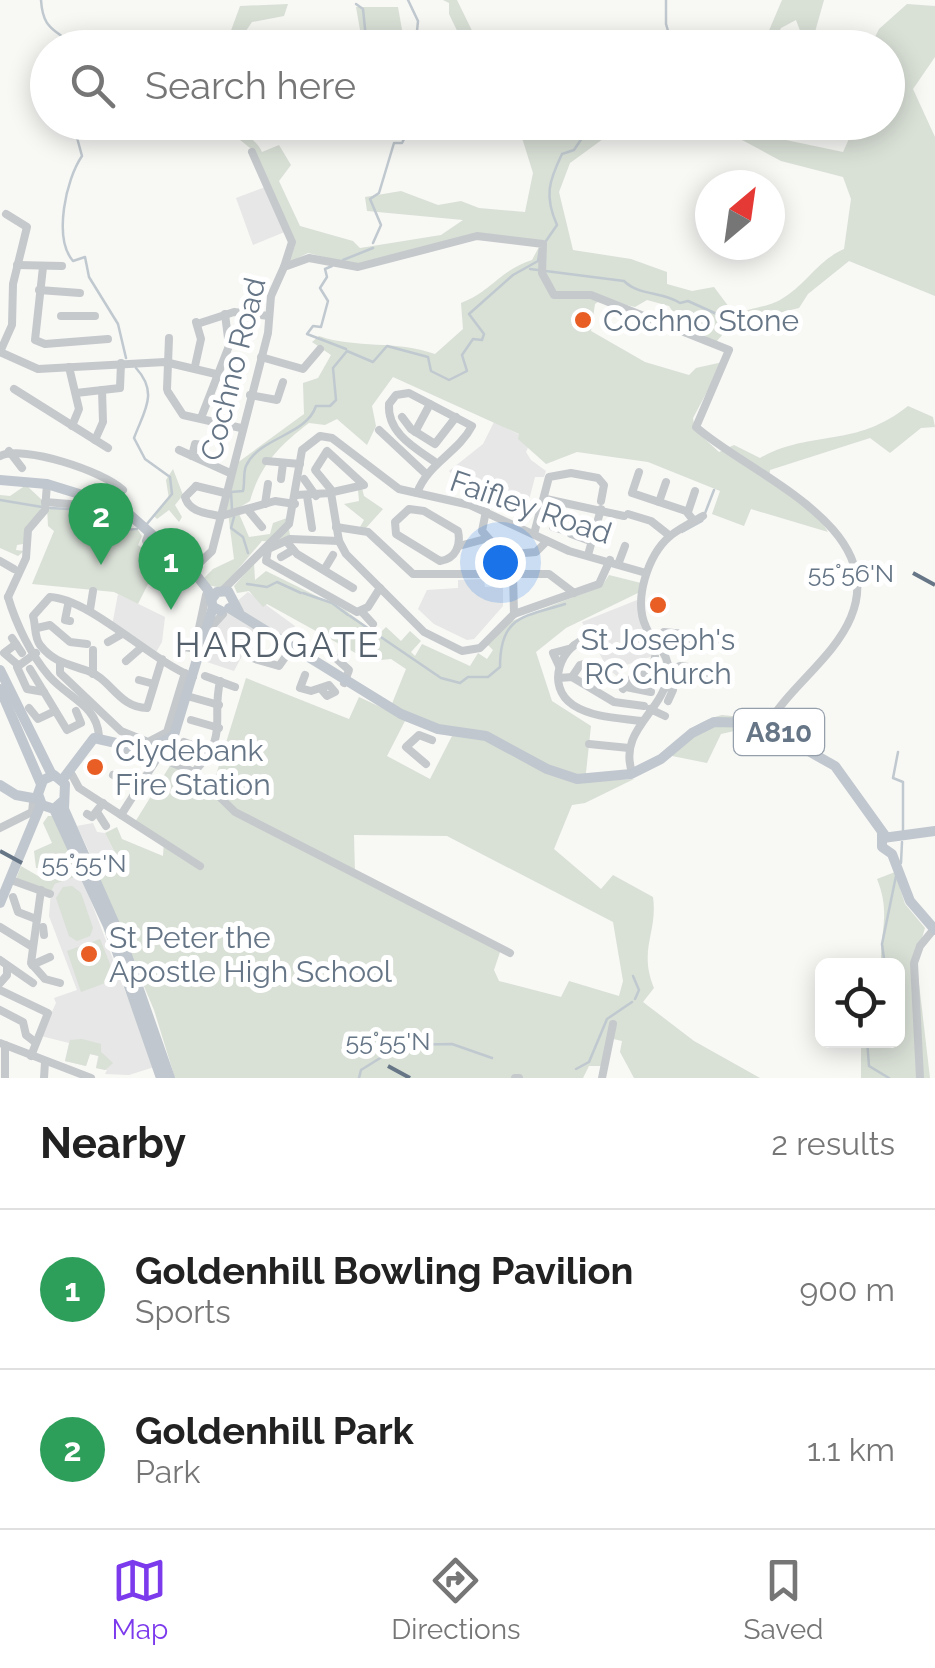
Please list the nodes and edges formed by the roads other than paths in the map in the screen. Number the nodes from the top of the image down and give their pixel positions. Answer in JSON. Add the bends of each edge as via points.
{"nodes":[{"id":1,"x":252,"y":152,"type":"dead end"},
{"id":2,"x":6,"y":214,"type":"dead end"},
{"id":3,"x":18,"y":265,"type":"junction"},
{"id":4,"x":62,"y":266,"type":"dead end"},
{"id":5,"x":43,"y":267,"type":"junction"},
{"id":6,"x":284,"y":267,"type":"junction"},
{"id":7,"x":2,"y":281,"type":"edge"},
{"id":8,"x":13,"y":284,"type":"junction"},
{"id":9,"x":39,"y":290,"type":"junction"},
{"id":10,"x":80,"y":292,"type":"dead end"},
{"id":11,"x":225,"y":314,"type":"junction"},
{"id":12,"x":96,"y":316,"type":"dead end"},
{"id":13,"x":269,"y":316,"type":"junction"},
{"id":14,"x":3,"y":338,"type":"edge"},
{"id":15,"x":169,"y":338,"type":"dead end"},
{"id":16,"x":70,"y":341,"type":"junction"},
{"id":17,"x":320,"y":349,"type":"dead end"},
{"id":18,"x":0,"y":352,"type":"edge"},
{"id":19,"x":261,"y":357,"type":"junction"},
{"id":20,"x":165,"y":362,"type":"junction"},
{"id":21,"x":106,"y":363,"type":"junction"},
{"id":22,"x":121,"y":363,"type":"junction"},
{"id":23,"x":196,"y":366,"type":"junction"},
{"id":24,"x":69,"y":367,"type":"junction"},
{"id":25,"x":220,"y":375,"type":"junction"},
{"id":26,"x":270,"y":385,"type":"dead end"},
{"id":27,"x":14,"y":389,"type":"dead end"},
{"id":28,"x":102,"y":390,"type":"junction"},
{"id":29,"x":76,"y":394,"type":"junction"},
{"id":30,"x":250,"y":395,"type":"junction"},
{"id":31,"x":430,"y":404,"type":"junction"},
{"id":32,"x":456,"y":417,"type":"junction"},
{"id":33,"x":201,"y":418,"type":"junction"},
{"id":34,"x":405,"y":419,"type":"dead end"},
{"id":35,"x":72,"y":426,"type":"junction"},
{"id":36,"x":240,"y":428,"type":"junction"},
{"id":37,"x":379,"y":430,"type":"dead end"},
{"id":38,"x":415,"y":432,"type":"junction"},
{"id":39,"x":94,"y":440,"type":"junction"},
{"id":40,"x":204,"y":446,"type":"dead end"},
{"id":41,"x":108,"y":448,"type":"dead end"},
{"id":42,"x":179,"y":450,"type":"dead end"},
{"id":43,"x":5,"y":453,"type":"edge"},
{"id":44,"x":192,"y":456,"type":"junction"},
{"id":45,"x":266,"y":462,"type":"dead end"},
{"id":46,"x":436,"y":462,"type":"junction"},
{"id":47,"x":283,"y":463,"type":"junction"},
{"id":48,"x":300,"y":464,"type":"junction"},
{"id":49,"x":0,"y":468,"type":"edge"},
{"id":50,"x":22,"y":468,"type":"dead end"},
{"id":51,"x":639,"y":472,"type":"dead end"},
{"id":52,"x":230,"y":473,"type":"junction"},
{"id":53,"x":426,"y":474,"type":"junction"},
{"id":54,"x":282,"y":479,"type":"dead end"},
{"id":55,"x":304,"y":479,"type":"dead end"},
{"id":56,"x":0,"y":480,"type":"edge"},
{"id":57,"x":666,"y":482,"type":"dead end"},
{"id":58,"x":47,"y":484,"type":"junction"},
{"id":59,"x":268,"y":484,"type":"dead end"},
{"id":60,"x":122,"y":487,"type":"dead end"},
{"id":61,"x":406,"y":491,"type":"junction"},
{"id":62,"x":332,"y":492,"type":"junction"},
{"id":63,"x":695,"y":492,"type":"dead end"},
{"id":64,"x":224,"y":493,"type":"junction"},
{"id":65,"x":417,"y":493,"type":"junction"},
{"id":66,"x":312,"y":496,"type":"junction"},
{"id":67,"x":604,"y":498,"type":"junction"},
{"id":68,"x":295,"y":499,"type":"junction"},
{"id":69,"x":546,"y":499,"type":"junction"},
{"id":70,"x":660,"y":502,"type":"junction"},
{"id":71,"x":82,"y":504,"type":"dead end"},
{"id":72,"x":265,"y":504,"type":"junction"},
{"id":73,"x":45,"y":505,"type":"junction"},
{"id":74,"x":248,"y":509,"type":"junction"},
{"id":75,"x":486,"y":510,"type":"junction"},
{"id":76,"x":405,"y":511,"type":"junction"},
{"id":77,"x":688,"y":512,"type":"junction"},
{"id":78,"x":334,"y":513,"type":"junction"},
{"id":79,"x":220,"y":516,"type":"junction"},
{"id":80,"x":310,"y":524,"type":"dead end"},
{"id":81,"x":262,"y":527,"type":"dead end"},
{"id":82,"x":336,"y":527,"type":"junction"},
{"id":83,"x":348,"y":527,"type":"junction"},
{"id":84,"x":569,"y":532,"type":"dead end"},
{"id":85,"x":534,"y":534,"type":"junction"},
{"id":86,"x":670,"y":536,"type":"junction"},
{"id":87,"x":485,"y":539,"type":"junction"},
{"id":88,"x":547,"y":540,"type":"junction"},
{"id":89,"x":286,"y":541,"type":"junction"},
{"id":90,"x":339,"y":541,"type":"junction"},
{"id":91,"x":593,"y":542,"type":"junction"},
{"id":92,"x":459,"y":546,"type":"junction"},
{"id":93,"x":625,"y":546,"type":"dead end"},
{"id":94,"x":293,"y":550,"type":"junction"},
{"id":95,"x":334,"y":555,"type":"dead end"},
{"id":96,"x":503,"y":555,"type":"junction"},
{"id":97,"x":588,"y":556,"type":"junction"},
{"id":98,"x":281,"y":557,"type":"dead end"},
{"id":99,"x":0,"y":561,"type":"edge"},
{"id":100,"x":614,"y":561,"type":"junction"},
{"id":101,"x":186,"y":568,"type":"junction"},
{"id":102,"x":14,"y":569,"type":"dead end"},
{"id":103,"x":324,"y":570,"type":"junction"},
{"id":104,"x":646,"y":572,"type":"junction"},
{"id":105,"x":510,"y":574,"type":"junction"},
{"id":106,"x":338,"y":580,"type":"junction"},
{"id":107,"x":353,"y":588,"type":"dead end"},
{"id":108,"x":380,"y":588,"type":"junction"},
{"id":109,"x":93,"y":591,"type":"dead end"},
{"id":110,"x":574,"y":593,"type":"junction"},
{"id":111,"x":4,"y":597,"type":"edge"},
{"id":112,"x":328,"y":598,"type":"junction"},
{"id":113,"x":222,"y":600,"type":"junction"},
{"id":114,"x":68,"y":605,"type":"junction"},
{"id":115,"x":90,"y":610,"type":"junction"},
{"id":116,"x":362,"y":612,"type":"junction"},
{"id":117,"x":514,"y":614,"type":"junction"},
{"id":118,"x":70,"y":621,"type":"dead end"},
{"id":119,"x":374,"y":624,"type":"dead end"},
{"id":120,"x":37,"y":628,"type":"junction"},
{"id":121,"x":290,"y":633,"type":"dead end"},
{"id":122,"x":122,"y":634,"type":"junction"},
{"id":123,"x":588,"y":638,"type":"dead end"},
{"id":124,"x":662,"y":638,"type":"junction"},
{"id":125,"x":108,"y":642,"type":"dead end"},
{"id":126,"x":142,"y":647,"type":"junction"},
{"id":127,"x":287,"y":647,"type":"junction"},
{"id":128,"x":182,"y":648,"type":"dead end"},
{"id":129,"x":199,"y":652,"type":"junction"},
{"id":130,"x":329,"y":652,"type":"dead end"},
{"id":131,"x":22,"y":653,"type":"dead end"},
{"id":132,"x":36,"y":654,"type":"junction"},
{"id":133,"x":655,"y":657,"type":"dead end"},
{"id":134,"x":162,"y":659,"type":"junction"},
{"id":135,"x":255,"y":659,"type":"dead end"},
{"id":136,"x":126,"y":661,"type":"dead end"},
{"id":137,"x":60,"y":663,"type":"junction"},
{"id":138,"x":279,"y":666,"type":"junction"},
{"id":139,"x":27,"y":668,"type":"junction"},
{"id":140,"x":108,"y":669,"type":"dead end"},
{"id":141,"x":0,"y":670,"type":"edge"},
{"id":142,"x":94,"y":673,"type":"junction"},
{"id":143,"x":305,"y":674,"type":"dead end"},
{"id":144,"x":194,"y":675,"type":"junction"},
{"id":145,"x":604,"y":675,"type":"dead end"},
{"id":146,"x":652,"y":675,"type":"junction"},
{"id":147,"x":669,"y":676,"type":"junction"},
{"id":148,"x":286,"y":677,"type":"dead end"},
{"id":149,"x":572,"y":677,"type":"junction"},
{"id":150,"x":559,"y":678,"type":"junction"},
{"id":151,"x":139,"y":680,"type":"dead end"},
{"id":152,"x":220,"y":681,"type":"junction"},
{"id":153,"x":337,"y":682,"type":"junction"},
{"id":154,"x":154,"y":684,"type":"junction"},
{"id":155,"x":236,"y":686,"type":"dead end"},
{"id":156,"x":0,"y":688,"type":"edge"},
{"id":157,"x":651,"y":692,"type":"dead end"},
{"id":158,"x":188,"y":696,"type":"junction"},
{"id":159,"x":612,"y":698,"type":"junction"},
{"id":160,"x":668,"y":700,"type":"dead end"},
{"id":161,"x":83,"y":706,"type":"junction"},
{"id":162,"x":647,"y":707,"type":"junction"},
{"id":163,"x":29,"y":708,"type":"dead end"},
{"id":164,"x":220,"y":709,"type":"junction"},
{"id":165,"x":55,"y":710,"type":"junction"},
{"id":166,"x":233,"y":710,"type":"dead end"},
{"id":167,"x":598,"y":715,"type":"junction"},
{"id":168,"x":665,"y":716,"type":"dead end"},
{"id":169,"x":191,"y":720,"type":"dead end"},
{"id":170,"x":642,"y":721,"type":"junction"},
{"id":171,"x":174,"y":726,"type":"junction"},
{"id":172,"x":767,"y":726,"type":"junction"},
{"id":173,"x":219,"y":728,"type":"junction"},
{"id":174,"x":635,"y":732,"type":"junction"},
{"id":175,"x":435,"y":735,"type":"junction"},
{"id":176,"x":99,"y":736,"type":"junction"},
{"id":177,"x":646,"y":738,"type":"dead end"},
{"id":178,"x":184,"y":742,"type":"dead end"},
{"id":179,"x":588,"y":744,"type":"dead end"},
{"id":180,"x":629,"y":748,"type":"junction"},
{"id":181,"x":122,"y":751,"type":"dead end"},
{"id":182,"x":211,"y":752,"type":"junction"},
{"id":183,"x":156,"y":756,"type":"junction"},
{"id":184,"x":194,"y":772,"type":"junction"},
{"id":185,"x":628,"y":772,"type":"junction"},
{"id":186,"x":113,"y":775,"type":"dead end"},
{"id":187,"x":60,"y":776,"type":"junction"},
{"id":188,"x":0,"y":785,"type":"edge"},
{"id":189,"x":138,"y":788,"type":"junction"},
{"id":190,"x":40,"y":799,"type":"junction"},
{"id":191,"x":64,"y":800,"type":"junction"},
{"id":192,"x":94,"y":814,"type":"junction"},
{"id":193,"x":121,"y":815,"type":"junction"},
{"id":194,"x":106,"y":826,"type":"dead end"},
{"id":195,"x":0,"y":828,"type":"edge"},
{"id":196,"x":935,"y":831,"type":"edge"},
{"id":197,"x":890,"y":843,"type":"junction"},
{"id":198,"x":80,"y":852,"type":"junction"},
{"id":199,"x":200,"y":866,"type":"dead end"},
{"id":200,"x":11,"y":880,"type":"junction"},
{"id":201,"x":13,"y":898,"type":"dead end"},
{"id":202,"x":0,"y":903,"type":"edge"},
{"id":203,"x":36,"y":918,"type":"junction"},
{"id":204,"x":0,"y":928,"type":"edge"},
{"id":205,"x":934,"y":929,"type":"edge"},
{"id":206,"x":31,"y":946,"type":"junction"},
{"id":207,"x":510,"y":952,"type":"dead end"},
{"id":208,"x":50,"y":957,"type":"dead end"},
{"id":209,"x":3,"y":963,"type":"edge"},
{"id":210,"x":32,"y":965,"type":"junction"},
{"id":211,"x":32,"y":983,"type":"dead end"},
{"id":212,"x":60,"y":983,"type":"dead end"},
{"id":213,"x":1,"y":986,"type":"edge"},
{"id":214,"x":0,"y":1010,"type":"edge"},
{"id":215,"x":613,"y":1024,"type":"dead end"},
{"id":216,"x":36,"y":1042,"type":"junction"},
{"id":217,"x":154,"y":1042,"type":"junction"},
{"id":218,"x":3,"y":1044,"type":"edge"},
{"id":219,"x":19,"y":1051,"type":"junction"},
{"id":220,"x":31,"y":1056,"type":"junction"},
{"id":221,"x":8,"y":1058,"type":"junction"},
{"id":222,"x":45,"y":1062,"type":"junction"},
{"id":223,"x":4,"y":1073,"type":"edge"},
{"id":224,"x":44,"y":1078,"type":"edge"},
{"id":225,"x":92,"y":1078,"type":"edge"},
{"id":226,"x":161,"y":1078,"type":"edge"},
{"id":227,"x":170,"y":1078,"type":"edge"},
{"id":228,"x":602,"y":1078,"type":"edge"},
{"id":229,"x":920,"y":1078,"type":"edge"}],
"edges":[{"from":1,"to":6,"type":"street","via":[[292,242]]},
{"from":2,"to":3,"type":"street","via":[[27,227]]},
{"from":3,"to":5,"type":"street"},
{"from":3,"to":8,"type":"street"},
{"from":4,"to":5,"type":"street"},
{"from":5,"to":9,"type":"street"},
{"from":6,"to":13,"type":"street","name":"Cochno Road"},
{"from":6,"to":172,"type":"street","name":"Cochno Road","via":[[309,258],[358,268],[478,236],[543,244],[542,271],[554,294],[592,295],[729,350],[696,427],[742,464],[801,497],[848,546],[855,578],[850,618]]},
{"from":7,"to":8,"type":"street"},
{"from":8,"to":14,"type":"street","via":[[13,320]]},
{"from":9,"to":10,"type":"street"},
{"from":9,"to":16,"type":"street","via":[[35,340]]},
{"from":11,"to":13,"type":"street"},
{"from":11,"to":23,"type":"street","via":[[196,322]]},
{"from":11,"to":25,"type":"street","via":[[229,346]]},
{"from":12,"to":16,"type":"street","via":[[65,316]]},
{"from":13,"to":19,"type":"street","name":"Cochno Road"},
{"from":14,"to":18,"type":"street"},
{"from":15,"to":20,"type":"street"},
{"from":16,"to":21,"type":"street","via":[[107,339]]},
{"from":17,"to":19,"type":"street","via":[[303,369]]},
{"from":18,"to":24,"type":"street","via":[[38,370]]},
{"from":19,"to":30,"type":"street","name":"Cochno Road"},
{"from":20,"to":22,"type":"street"},
{"from":20,"to":23,"type":"street"},
{"from":20,"to":33,"type":"street","via":[[168,391],[180,414]]},
{"from":21,"to":22,"type":"street"},
{"from":21,"to":24,"type":"street"},
{"from":22,"to":28,"type":"street","via":[[120,388]]},
{"from":23,"to":25,"type":"street"},
{"from":24,"to":29,"type":"street"},
{"from":25,"to":33,"type":"street"},
{"from":26,"to":30,"type":"street","via":[[282,385],[277,400]]},
{"from":27,"to":35,"type":"street"},
{"from":28,"to":29,"type":"street"},
{"from":28,"to":39,"type":"street","via":[[102,422]]},
{"from":29,"to":35,"type":"street"},
{"from":30,"to":36,"type":"street","name":"Cochno Road"},
{"from":31,"to":32,"type":"street"},
{"from":31,"to":38,"type":"street"},
{"from":31,"to":46,"type":"street","via":[[400,393],[388,413],[402,438]]},
{"from":32,"to":38,"type":"street","via":[[435,444]]},
{"from":32,"to":46,"type":"street","via":[[472,426]]},
{"from":33,"to":36,"type":"street"},
{"from":34,"to":38,"type":"street"},
{"from":35,"to":39,"type":"street"},
{"from":36,"to":52,"type":"street","name":"Cochno Road"},
{"from":37,"to":53,"type":"street"},
{"from":39,"to":41,"type":"street"},
{"from":40,"to":44,"type":"street","via":[[195,444]]},
{"from":42,"to":44,"type":"street"},
{"from":43,"to":50,"type":"street"},
{"from":43,"to":60,"type":"street","via":[[23,450],[76,465]]},
{"from":44,"to":52,"type":"street"},
{"from":45,"to":47,"type":"street"},
{"from":46,"to":53,"type":"street"},
{"from":47,"to":48,"type":"street"},
{"from":47,"to":54,"type":"street"},
{"from":48,"to":61,"type":"street","name":"Faifley Road","via":[[309,440],[332,438]]},
{"from":48,"to":68,"type":"street"},
{"from":49,"to":56,"type":"street"},
{"from":51,"to":70,"type":"street","via":[[632,493]]},
{"from":52,"to":64,"type":"street","name":"Cochno Road"},
{"from":53,"to":65,"type":"street"},
{"from":55,"to":66,"type":"street"},
{"from":56,"to":58,"type":"main road","number":"A810"},
{"from":57,"to":70,"type":"street"},
{"from":58,"to":73,"type":"street"},
{"from":58,"to":101,"type":"main road","number":"A810","via":[[114,504]]},
{"from":59,"to":72,"type":"street"},
{"from":61,"to":65,"type":"street","name":"Faifley Road"},
{"from":61,"to":76,"type":"street"},
{"from":62,"to":62,"type":"street","via":[[315,470],[327,451],[364,486]]},
{"from":62,"to":66,"type":"street"},
{"from":62,"to":78,"type":"street"},
{"from":63,"to":77,"type":"street"},
{"from":64,"to":79,"type":"street","name":"Cochno Road"},
{"from":64,"to":79,"type":"street","via":[[194,485],[184,499],[194,514]]},
{"from":65,"to":75,"type":"street","name":"Faifley Road"},
{"from":66,"to":68,"type":"street"},
{"from":66,"to":80,"type":"street"},
{"from":67,"to":69,"type":"street"},
{"from":67,"to":69,"type":"street","via":[[598,478],[571,473],[548,476]]},
{"from":67,"to":86,"type":"street"},
{"from":67,"to":91,"type":"street"},
{"from":68,"to":72,"type":"street"},
{"from":68,"to":113,"type":"street","via":[[288,524]]},
{"from":69,"to":85,"type":"street"},
{"from":70,"to":77,"type":"street"},
{"from":71,"to":73,"type":"street"},
{"from":72,"to":74,"type":"street"},
{"from":73,"to":111,"type":"street","via":[[27,532],[26,558]]},
{"from":74,"to":79,"type":"street"},
{"from":74,"to":81,"type":"street"},
{"from":75,"to":85,"type":"street","name":"Faifley Road"},
{"from":75,"to":87,"type":"street"},
{"from":76,"to":92,"type":"street","via":[[424,511],[455,528]]},
{"from":76,"to":92,"type":"street","via":[[394,526],[402,540],[440,561]]},
{"from":77,"to":86,"type":"street","via":[[699,518]]},
{"from":78,"to":82,"type":"street"},
{"from":78,"to":83,"type":"street"},
{"from":79,"to":101,"type":"street","name":"Cochno Road","via":[[215,555]]},
{"from":82,"to":83,"type":"street"},
{"from":82,"to":90,"type":"street"},
{"from":83,"to":105,"type":"street","via":[[368,532],[413,574]]},
{"from":84,"to":91,"type":"street"},
{"from":85,"to":88,"type":"street","name":"Faifley Road"},
{"from":86,"to":104,"type":"street"},
{"from":87,"to":92,"type":"street"},
{"from":87,"to":96,"type":"street"},
{"from":88,"to":96,"type":"street","via":[[536,552]]},
{"from":88,"to":97,"type":"street","name":"Faifley Road"},
{"from":89,"to":90,"type":"street"},
{"from":89,"to":94,"type":"street"},
{"from":89,"to":112,"type":"street","via":[[268,549],[266,561]]},
{"from":90,"to":108,"type":"street"},
{"from":91,"to":97,"type":"street"},
{"from":93,"to":100,"type":"street"},
{"from":94,"to":98,"type":"street"},
{"from":94,"to":103,"type":"street"},
{"from":95,"to":103,"type":"street"},
{"from":96,"to":105,"type":"street"},
{"from":97,"to":100,"type":"street","name":"Faifley Road"},
{"from":99,"to":102,"type":"street"},
{"from":100,"to":104,"type":"street","name":"Faifley Road"},
{"from":100,"to":110,"type":"street","via":[[601,582]]},
{"from":101,"to":113,"type":"main road","number":"A810"},
{"from":103,"to":106,"type":"street"},
{"from":104,"to":124,"type":"street","via":[[641,604],[647,630],[657,626]]},
{"from":105,"to":110,"type":"street","via":[[549,574]]},
{"from":105,"to":117,"type":"street"},
{"from":106,"to":107,"type":"street"},
{"from":106,"to":112,"type":"street"},
{"from":108,"to":116,"type":"street"},
{"from":108,"to":117,"type":"street","via":[[424,632],[462,651],[480,648]]},
{"from":109,"to":115,"type":"street"},
{"from":110,"to":117,"type":"street"},
{"from":111,"to":132,"type":"street"},
{"from":112,"to":116,"type":"street"},
{"from":113,"to":127,"type":"main road","number":"A810"},
{"from":113,"to":129,"type":"main road","via":[[203,621]]},
{"from":113,"to":129,"type":"street","via":[[207,653]]},
{"from":114,"to":115,"type":"street"},
{"from":114,"to":118,"type":"street"},
{"from":114,"to":120,"type":"street","via":[[55,597],[43,601],[34,616]]},
{"from":115,"to":122,"type":"street"},
{"from":116,"to":119,"type":"street"},
{"from":120,"to":137,"type":"street","via":[[38,642]]},
{"from":120,"to":142,"type":"street","via":[[50,625],[66,640],[90,647]]},
{"from":121,"to":127,"type":"street"},
{"from":122,"to":125,"type":"street"},
{"from":122,"to":126,"type":"street"},
{"from":123,"to":150,"type":"street","via":[[553,653]]},
{"from":124,"to":124,"type":"street","via":[[718,643],[715,638]]},
{"from":124,"to":147,"type":"street"},
{"from":126,"to":134,"type":"street"},
{"from":126,"to":136,"type":"street"},
{"from":127,"to":138,"type":"street"},
{"from":127,"to":153,"type":"main road","number":"A810"},
{"from":128,"to":129,"type":"street"},
{"from":129,"to":144,"type":"main road"},
{"from":130,"to":153,"type":"street","via":[[349,670]]},
{"from":131,"to":139,"type":"street","via":[[14,641],[4,653]]},
{"from":132,"to":139,"type":"street"},
{"from":132,"to":161,"type":"street"},
{"from":133,"to":146,"type":"street"},
{"from":134,"to":144,"type":"street"},
{"from":134,"to":154,"type":"street"},
{"from":135,"to":138,"type":"street"},
{"from":137,"to":142,"type":"street"},
{"from":137,"to":161,"type":"street"},
{"from":138,"to":148,"type":"street"},
{"from":139,"to":165,"type":"street","via":[[27,689],[44,692]]},
{"from":140,"to":142,"type":"street"},
{"from":141,"to":187,"type":"main road"},
{"from":142,"to":154,"type":"street","via":[[125,703],[144,710]]},
{"from":143,"to":153,"type":"street","via":[[300,688],[321,690]]},
{"from":144,"to":152,"type":"street"},
{"from":144,"to":158,"type":"main road"},
{"from":144,"to":171,"type":"street"},
{"from":145,"to":149,"type":"street","via":[[591,660]]},
{"from":146,"to":147,"type":"street"},
{"from":146,"to":157,"type":"street","via":[[634,674],[625,688]]},
{"from":147,"to":160,"type":"street"},
{"from":147,"to":162,"type":"street"},
{"from":149,"to":150,"type":"street"},
{"from":149,"to":159,"type":"street"},
{"from":150,"to":167,"type":"street","via":[[568,702]]},
{"from":151,"to":154,"type":"street"},
{"from":152,"to":155,"type":"street"},
{"from":152,"to":164,"type":"street"},
{"from":153,"to":175,"type":"main road","number":"A810"},
{"from":156,"to":190,"type":"main road"},
{"from":158,"to":164,"type":"street"},
{"from":158,"to":171,"type":"main road"},
{"from":159,"to":162,"type":"street"},
{"from":159,"to":167,"type":"street"},
{"from":161,"to":165,"type":"street","via":[[81,722],[69,730]]},
{"from":161,"to":171,"type":"street","via":[[136,740],[158,740]]},
{"from":161,"to":176,"type":"street","via":[[98,720]]},
{"from":162,"to":168,"type":"street"},
{"from":162,"to":170,"type":"street"},
{"from":163,"to":165,"type":"street","via":[[38,719]]},
{"from":164,"to":166,"type":"street"},
{"from":164,"to":173,"type":"street"},
{"from":167,"to":170,"type":"street"},
{"from":169,"to":173,"type":"street"},
{"from":170,"to":174,"type":"street"},
{"from":171,"to":183,"type":"main road"},
{"from":172,"to":185,"type":"main road","number":"A810","via":[[743,720],[707,724],[668,755]]},
{"from":172,"to":197,"type":"main road","number":"A810","via":[[836,766]]},
{"from":173,"to":182,"type":"street"},
{"from":174,"to":177,"type":"street"},
{"from":174,"to":180,"type":"street"},
{"from":175,"to":175,"type":"street","via":[[420,734],[406,747],[409,753],[425,761]]},
{"from":175,"to":185,"type":"main road","number":"A810","via":[[495,740],[570,778]]},
{"from":176,"to":183,"type":"main road"},
{"from":176,"to":187,"type":"main road"},
{"from":178,"to":182,"type":"street"},
{"from":179,"to":180,"type":"street"},
{"from":180,"to":185,"type":"street"},
{"from":181,"to":183,"type":"street"},
{"from":182,"to":184,"type":"street"},
{"from":183,"to":184,"type":"street"},
{"from":183,"to":189,"type":"street"},
{"from":184,"to":207,"type":"street","via":[[236,812]]},
{"from":186,"to":189,"type":"street"},
{"from":187,"to":190,"type":"main road"},
{"from":187,"to":191,"type":"main road"},
{"from":187,"to":192,"type":"street","via":[[79,788]]},
{"from":188,"to":190,"type":"main road"},
{"from":189,"to":193,"type":"street"},
{"from":190,"to":191,"type":"main road"},
{"from":190,"to":195,"type":"street","via":[[32,812]]},
{"from":190,"to":198,"type":"main road"},
{"from":190,"to":200,"type":"main road"},
{"from":191,"to":198,"type":"main road"},
{"from":192,"to":193,"type":"street"},
{"from":192,"to":194,"type":"street"},
{"from":193,"to":199,"type":"street"},
{"from":196,"to":197,"type":"main road"},
{"from":197,"to":205,"type":"main road","number":"A810","via":[[910,901]]},
{"from":198,"to":217,"type":"main road"},
{"from":200,"to":202,"type":"main road"},
{"from":200,"to":203,"type":"street","via":[[46,892]]},
{"from":201,"to":203,"type":"street","via":[[18,912]]},
{"from":203,"to":206,"type":"street","via":[[41,931]]},
{"from":204,"to":206,"type":"street"},
{"from":205,"to":229,"type":"street","via":[[914,962]]},
{"from":206,"to":210,"type":"street"},
{"from":208,"to":210,"type":"street"},
{"from":209,"to":211,"type":"street"},
{"from":209,"to":213,"type":"street","via":[[8,975]]},
{"from":210,"to":212,"type":"street","via":[[50,983]]},
{"from":213,"to":216,"type":"street","via":[[48,1012]]},
{"from":214,"to":216,"type":"street","via":[[23,1022],[24,1034]]},
{"from":215,"to":228,"type":"street"},
{"from":216,"to":220,"type":"street"},
{"from":217,"to":226,"type":"main road"},
{"from":217,"to":227,"type":"main road"},
{"from":218,"to":219,"type":"street"},
{"from":218,"to":221,"type":"street"},
{"from":219,"to":220,"type":"street"},
{"from":219,"to":221,"type":"street"},
{"from":220,"to":222,"type":"street"},
{"from":221,"to":223,"type":"street"},
{"from":222,"to":224,"type":"street"},
{"from":222,"to":225,"type":"street"}]}
